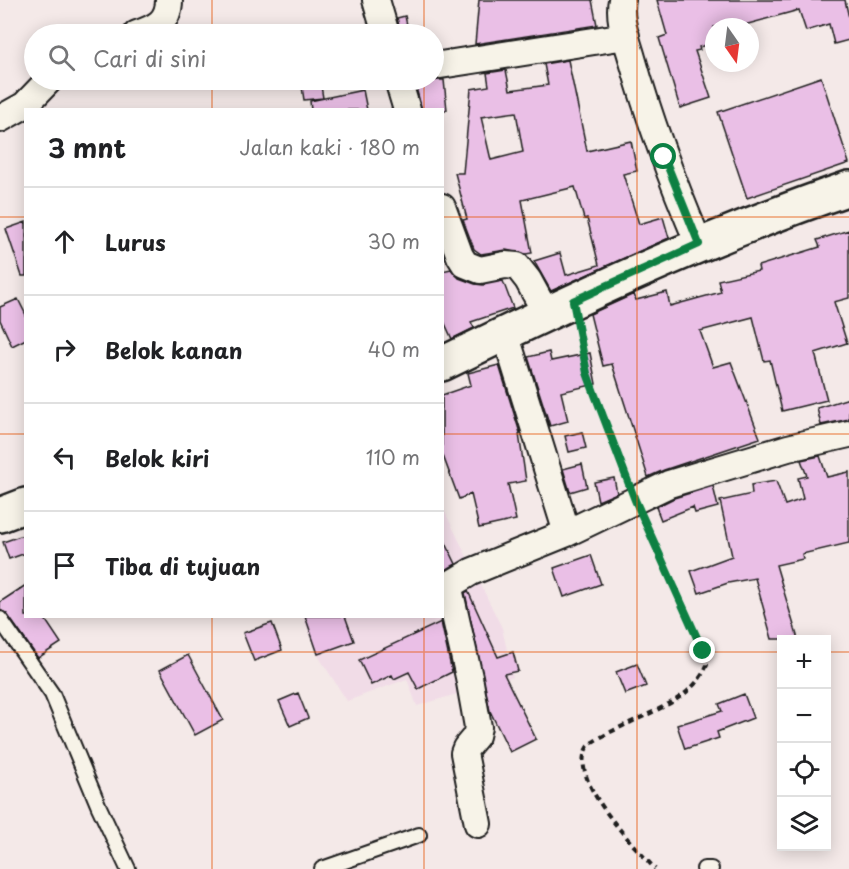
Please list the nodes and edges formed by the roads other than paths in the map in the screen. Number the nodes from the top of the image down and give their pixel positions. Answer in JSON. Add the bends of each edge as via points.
{"nodes":[{"id":1,"x":169,"y":0,"type":"edge"},
{"id":2,"x":376,"y":0,"type":"edge"},
{"id":3,"x":622,"y":0,"type":"edge"},
{"id":4,"x":160,"y":24,"type":"edge"},
{"id":5,"x":383,"y":24,"type":"edge"},
{"id":6,"x":626,"y":36,"type":"junction"},
{"id":7,"x":444,"y":64,"type":"edge"},
{"id":8,"x":39,"y":90,"type":"edge"},
{"id":9,"x":401,"y":90,"type":"edge"},
{"id":10,"x":406,"y":108,"type":"edge"},
{"id":11,"x":0,"y":118,"type":"edge"},
{"id":12,"x":849,"y":188,"type":"edge"},
{"id":13,"x":444,"y":212,"type":"edge"},
{"id":14,"x":699,"y":244,"type":"junction"},
{"id":15,"x":559,"y":307,"type":"junction"},
{"id":16,"x":505,"y":333,"type":"junction"},
{"id":17,"x":444,"y":363,"type":"edge"},
{"id":18,"x":849,"y":434,"type":"edge"},
{"id":19,"x":24,"y":506,"type":"edge"},
{"id":20,"x":0,"y":515,"type":"edge"},
{"id":21,"x":567,"y":533,"type":"junction"},
{"id":22,"x":0,"y":619,"type":"edge"},
{"id":23,"x":478,"y":824,"type":"dead end"},
{"id":24,"x":419,"y":835,"type":"dead end"},
{"id":25,"x":128,"y":869,"type":"edge"},
{"id":26,"x":322,"y":869,"type":"edge"},
{"id":27,"x":704,"y":869,"type":"edge"},
{"id":28,"x":711,"y":869,"type":"edge"}],
"edges":[{"from":1,"to":4,"type":"street","via":[[165,19]]},
{"from":2,"to":5,"type":"street"},
{"from":3,"to":6,"type":"street"},
{"from":6,"to":7,"type":"street"},
{"from":6,"to":14,"type":"street","via":[[664,157]]},
{"from":8,"to":11,"type":"street","via":[[25,105]]},
{"from":9,"to":10,"type":"street"},
{"from":12,"to":14,"type":"main road"},
{"from":13,"to":15,"type":"street","via":[[465,264],[480,270],[517,266]]},
{"from":14,"to":15,"type":"main road"},
{"from":15,"to":16,"type":"main road"},
{"from":16,"to":17,"type":"main road"},
{"from":16,"to":21,"type":"street"},
{"from":18,"to":21,"type":"street","via":[[679,481]]},
{"from":19,"to":20,"type":"main road"},
{"from":21,"to":23,"type":"street","via":[[464,576],[449,587],[478,727],[464,753]]},
{"from":22,"to":25,"type":"lane","via":[[52,694]]},
{"from":24,"to":26,"type":"lane"},
{"from":27,"to":28,"type":"lane"}]}
